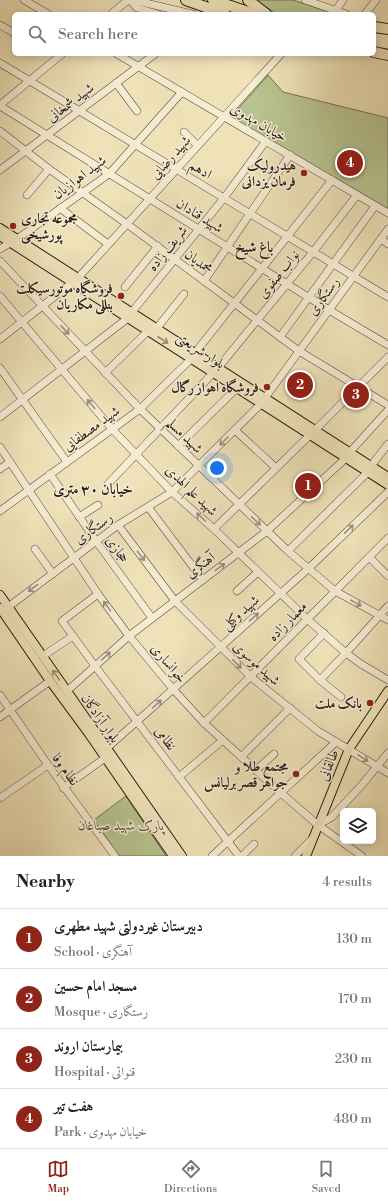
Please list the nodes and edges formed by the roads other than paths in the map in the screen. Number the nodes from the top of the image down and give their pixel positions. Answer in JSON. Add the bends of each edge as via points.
{"nodes":[{"id":1,"x":24,"y":0,"type":"edge"},
{"id":2,"x":129,"y":0,"type":"edge"},
{"id":3,"x":133,"y":0,"type":"edge"},
{"id":4,"x":186,"y":0,"type":"edge"},
{"id":5,"x":213,"y":0,"type":"edge"},
{"id":6,"x":248,"y":0,"type":"edge"},
{"id":7,"x":305,"y":0,"type":"edge"},
{"id":8,"x":344,"y":0,"type":"edge"},
{"id":9,"x":376,"y":0,"type":"edge"},
{"id":10,"x":321,"y":2,"type":"edge"},
{"id":11,"x":336,"y":10,"type":"junction"},
{"id":12,"x":45,"y":12,"type":"edge"},
{"id":13,"x":114,"y":12,"type":"edge"},
{"id":14,"x":151,"y":12,"type":"edge"},
{"id":15,"x":184,"y":12,"type":"edge"},
{"id":16,"x":219,"y":12,"type":"edge"},
{"id":17,"x":248,"y":12,"type":"edge"},
{"id":18,"x":263,"y":12,"type":"edge"},
{"id":19,"x":341,"y":12,"type":"edge"},
{"id":20,"x":367,"y":12,"type":"edge"},
{"id":21,"x":0,"y":25,"type":"edge"},
{"id":22,"x":376,"y":26,"type":"edge"},
{"id":23,"x":388,"y":29,"type":"edge"},
{"id":24,"x":12,"y":32,"type":"edge"},
{"id":25,"x":376,"y":53,"type":"edge"},
{"id":26,"x":59,"y":56,"type":"edge"},
{"id":27,"x":120,"y":56,"type":"edge"},
{"id":28,"x":152,"y":56,"type":"edge"},
{"id":29,"x":277,"y":56,"type":"edge"},
{"id":30,"x":388,"y":56,"type":"edge"},
{"id":31,"x":0,"y":63,"type":"edge"},
{"id":32,"x":138,"y":67,"type":"junction"},
{"id":33,"x":30,"y":81,"type":"junction"},
{"id":34,"x":116,"y":83,"type":"junction"},
{"id":35,"x":182,"y":92,"type":"junction"},
{"id":36,"x":0,"y":106,"type":"edge"},
{"id":37,"x":80,"y":111,"type":"junction"},
{"id":38,"x":137,"y":111,"type":"dead end"},
{"id":39,"x":224,"y":117,"type":"junction"},
{"id":40,"x":0,"y":131,"type":"edge"},
{"id":41,"x":184,"y":132,"type":"dead end"},
{"id":42,"x":47,"y":135,"type":"junction"},
{"id":43,"x":266,"y":141,"type":"junction"},
{"id":44,"x":135,"y":144,"type":"junction"},
{"id":45,"x":198,"y":145,"type":"junction"},
{"id":46,"x":25,"y":151,"type":"junction"},
{"id":47,"x":290,"y":155,"type":"junction"},
{"id":48,"x":49,"y":169,"type":"junction"},
{"id":49,"x":176,"y":169,"type":"junction"},
{"id":50,"x":0,"y":170,"type":"edge"},
{"id":51,"x":109,"y":174,"type":"junction"},
{"id":52,"x":332,"y":180,"type":"junction"},
{"id":53,"x":82,"y":193,"type":"junction"},
{"id":54,"x":27,"y":195,"type":"dead end"},
{"id":55,"x":357,"y":195,"type":"junction"},
{"id":56,"x":224,"y":198,"type":"junction"},
{"id":57,"x":150,"y":199,"type":"junction"},
{"id":58,"x":375,"y":206,"type":"junction"},
{"id":59,"x":60,"y":208,"type":"junction"},
{"id":60,"x":388,"y":213,"type":"edge"},
{"id":61,"x":250,"y":214,"type":"junction"},
{"id":62,"x":127,"y":224,"type":"junction"},
{"id":63,"x":0,"y":228,"type":"edge"},
{"id":64,"x":199,"y":229,"type":"junction"},
{"id":65,"x":388,"y":229,"type":"edge"},
{"id":66,"x":0,"y":236,"type":"edge"},
{"id":67,"x":288,"y":236,"type":"junction"},
{"id":68,"x":380,"y":239,"type":"junction"},
{"id":69,"x":13,"y":241,"type":"junction"},
{"id":70,"x":108,"y":244,"type":"junction"},
{"id":71,"x":388,"y":244,"type":"edge"},
{"id":72,"x":158,"y":246,"type":"junction"},
{"id":73,"x":227,"y":247,"type":"junction"},
{"id":74,"x":0,"y":249,"type":"edge"},
{"id":75,"x":313,"y":252,"type":"junction"},
{"id":76,"x":175,"y":259,"type":"junction"},
{"id":77,"x":0,"y":261,"type":"edge"},
{"id":78,"x":333,"y":264,"type":"junction"},
{"id":79,"x":262,"y":268,"type":"junction"},
{"id":80,"x":354,"y":276,"type":"junction"},
{"id":81,"x":75,"y":280,"type":"junction"},
{"id":82,"x":204,"y":281,"type":"junction"},
{"id":83,"x":287,"y":284,"type":"junction"},
{"id":84,"x":125,"y":287,"type":"dead end"},
{"id":85,"x":184,"y":294,"type":"dead end"},
{"id":86,"x":0,"y":296,"type":"edge"},
{"id":87,"x":388,"y":297,"type":"edge"},
{"id":88,"x":309,"y":298,"type":"junction"},
{"id":89,"x":234,"y":303,"type":"junction"},
{"id":90,"x":42,"y":306,"type":"junction"},
{"id":91,"x":329,"y":310,"type":"junction"},
{"id":92,"x":130,"y":315,"type":"junction"},
{"id":93,"x":257,"y":320,"type":"junction"},
{"id":94,"x":22,"y":322,"type":"junction"},
{"id":95,"x":157,"y":328,"type":"junction"},
{"id":96,"x":148,"y":331,"type":"junction"},
{"id":97,"x":280,"y":337,"type":"junction"},
{"id":98,"x":0,"y":339,"type":"edge"},
{"id":99,"x":388,"y":345,"type":"edge"},
{"id":100,"x":85,"y":351,"type":"junction"},
{"id":101,"x":299,"y":351,"type":"junction"},
{"id":102,"x":193,"y":356,"type":"junction"},
{"id":103,"x":388,"y":358,"type":"edge"},
{"id":104,"x":0,"y":368,"type":"edge"},
{"id":105,"x":62,"y":369,"type":"junction"},
{"id":106,"x":216,"y":370,"type":"junction"},
{"id":107,"x":105,"y":373,"type":"junction"},
{"id":108,"x":359,"y":387,"type":"junction"},
{"id":109,"x":237,"y":388,"type":"junction"},
{"id":110,"x":23,"y":400,"type":"junction"},
{"id":111,"x":263,"y":401,"type":"junction"},
{"id":112,"x":388,"y":405,"type":"edge"},
{"id":113,"x":140,"y":409,"type":"junction"},
{"id":114,"x":388,"y":410,"type":"edge"},
{"id":115,"x":0,"y":418,"type":"edge"},
{"id":116,"x":112,"y":429,"type":"junction"},
{"id":117,"x":160,"y":429,"type":"junction"},
{"id":118,"x":235,"y":430,"type":"junction"},
{"id":119,"x":313,"y":432,"type":"junction"},
{"id":120,"x":388,"y":444,"type":"edge"},
{"id":121,"x":178,"y":446,"type":"junction"},
{"id":122,"x":0,"y":447,"type":"edge"},
{"id":123,"x":137,"y":454,"type":"junction"},
{"id":124,"x":348,"y":455,"type":"junction"},
{"id":125,"x":10,"y":462,"type":"junction"},
{"id":126,"x":67,"y":462,"type":"junction"},
{"id":127,"x":199,"y":466,"type":"junction"},
{"id":128,"x":0,"y":468,"type":"edge"},
{"id":129,"x":276,"y":468,"type":"junction"},
{"id":130,"x":370,"y":469,"type":"junction"},
{"id":131,"x":50,"y":474,"type":"junction"},
{"id":132,"x":388,"y":477,"type":"edge"},
{"id":133,"x":108,"y":484,"type":"dead end"},
{"id":134,"x":388,"y":485,"type":"edge"},
{"id":135,"x":29,"y":490,"type":"junction"},
{"id":136,"x":172,"y":492,"type":"junction"},
{"id":137,"x":388,"y":492,"type":"edge"},
{"id":138,"x":239,"y":504,"type":"junction"},
{"id":139,"x":98,"y":505,"type":"dead end"},
{"id":140,"x":148,"y":507,"type":"junction"},
{"id":141,"x":0,"y":511,"type":"edge"},
{"id":142,"x":79,"y":517,"type":"junction"},
{"id":143,"x":118,"y":525,"type":"junction"},
{"id":144,"x":214,"y":529,"type":"junction"},
{"id":145,"x":267,"y":531,"type":"junction"},
{"id":146,"x":388,"y":538,"type":"edge"},
{"id":147,"x":96,"y":541,"type":"junction"},
{"id":148,"x":35,"y":549,"type":"dead end"},
{"id":149,"x":288,"y":551,"type":"junction"},
{"id":150,"x":239,"y":553,"type":"junction"},
{"id":151,"x":369,"y":557,"type":"junction"},
{"id":152,"x":74,"y":558,"type":"junction"},
{"id":153,"x":308,"y":569,"type":"junction"},
{"id":154,"x":258,"y":572,"type":"junction"},
{"id":155,"x":53,"y":574,"type":"junction"},
{"id":156,"x":388,"y":576,"type":"edge"},
{"id":157,"x":202,"y":580,"type":"junction"},
{"id":158,"x":237,"y":591,"type":"dead end"},
{"id":159,"x":335,"y":591,"type":"junction"},
{"id":160,"x":0,"y":594,"type":"edge"},
{"id":161,"x":98,"y":594,"type":"junction"},
{"id":162,"x":280,"y":594,"type":"junction"},
{"id":163,"x":175,"y":601,"type":"junction"},
{"id":164,"x":388,"y":606,"type":"edge"},
{"id":165,"x":2,"y":609,"type":"edge"},
{"id":166,"x":380,"y":616,"type":"junction"},
{"id":167,"x":152,"y":618,"type":"junction"},
{"id":168,"x":308,"y":619,"type":"junction"},
{"id":169,"x":388,"y":620,"type":"edge"},
{"id":170,"x":324,"y":633,"type":"junction"},
{"id":171,"x":73,"y":636,"type":"junction"},
{"id":172,"x":129,"y":636,"type":"junction"},
{"id":173,"x":220,"y":647,"type":"junction"},
{"id":174,"x":346,"y":653,"type":"junction"},
{"id":175,"x":43,"y":656,"type":"junction"},
{"id":176,"x":95,"y":666,"type":"junction"},
{"id":177,"x":251,"y":677,"type":"junction"},
{"id":178,"x":320,"y":680,"type":"junction"},
{"id":179,"x":388,"y":680,"type":"edge"},
{"id":180,"x":50,"y":681,"type":"junction"},
{"id":181,"x":173,"y":689,"type":"junction"},
{"id":182,"x":67,"y":691,"type":"junction"},
{"id":183,"x":388,"y":691,"type":"edge"},
{"id":184,"x":0,"y":695,"type":"edge"},
{"id":185,"x":341,"y":697,"type":"dead end"},
{"id":186,"x":290,"y":708,"type":"junction"},
{"id":187,"x":10,"y":710,"type":"junction"},
{"id":188,"x":0,"y":717,"type":"edge"},
{"id":189,"x":137,"y":721,"type":"junction"},
{"id":190,"x":204,"y":723,"type":"junction"},
{"id":191,"x":223,"y":740,"type":"junction"},
{"id":192,"x":336,"y":742,"type":"junction"},
{"id":193,"x":107,"y":748,"type":"junction"},
{"id":194,"x":349,"y":749,"type":"junction"},
{"id":195,"x":388,"y":753,"type":"edge"},
{"id":196,"x":274,"y":754,"type":"dead end"},
{"id":197,"x":241,"y":757,"type":"junction"},
{"id":198,"x":106,"y":758,"type":"junction"},
{"id":199,"x":48,"y":765,"type":"junction"},
{"id":200,"x":377,"y":767,"type":"junction"},
{"id":201,"x":256,"y":770,"type":"junction"},
{"id":202,"x":388,"y":773,"type":"edge"},
{"id":203,"x":179,"y":777,"type":"junction"},
{"id":204,"x":63,"y":788,"type":"junction"},
{"id":205,"x":281,"y":793,"type":"junction"},
{"id":206,"x":1,"y":796,"type":"edge"},
{"id":207,"x":318,"y":825,"type":"junction"},
{"id":208,"x":313,"y":838,"type":"junction"},
{"id":209,"x":228,"y":841,"type":"junction"},
{"id":210,"x":254,"y":844,"type":"dead end"},
{"id":211,"x":115,"y":856,"type":"edge"},
{"id":212,"x":173,"y":856,"type":"edge"},
{"id":213,"x":182,"y":856,"type":"edge"},
{"id":214,"x":212,"y":856,"type":"edge"},
{"id":215,"x":241,"y":856,"type":"edge"},
{"id":216,"x":295,"y":856,"type":"edge"},
{"id":217,"x":306,"y":856,"type":"edge"},
{"id":218,"x":362,"y":856,"type":"edge"}],
"edges":[{"from":1,"to":12,"type":"street"},
{"from":2,"to":13,"type":"street"},
{"from":2,"to":14,"type":"street","via":[[137,8]]},
{"from":3,"to":15,"type":"street"},
{"from":4,"to":16,"type":"highway"},
{"from":5,"to":17,"type":"highway"},
{"from":6,"to":18,"type":"highway"},
{"from":7,"to":10,"type":"street"},
{"from":8,"to":11,"type":"street"},
{"from":9,"to":20,"type":"street"},
{"from":10,"to":11,"type":"street"},
{"from":11,"to":19,"type":"street"},
{"from":21,"to":24,"type":"street"},
{"from":22,"to":23,"type":"highway"},
{"from":25,"to":30,"type":"highway"},
{"from":26,"to":33,"type":"street"},
{"from":27,"to":32,"type":"street","name":"خیابان مهدوی"},
{"from":28,"to":32,"type":"street","name":"شهید شمخانی"},
{"from":29,"to":39,"type":"street","name":"شهید رضایی"},
{"from":31,"to":33,"type":"street","name":"ادهم"},
{"from":32,"to":34,"type":"street","name":"شهید شمخانی"},
{"from":32,"to":35,"type":"street","name":"خیابان مهدوی"},
{"from":33,"to":36,"type":"street"},
{"from":33,"to":37,"type":"street","name":"ادهم"},
{"from":34,"to":37,"type":"street","name":"شهید شمخانی"},
{"from":34,"to":38,"type":"street"},
{"from":35,"to":39,"type":"street","name":"خیابان مهدوی"},
{"from":35,"to":44,"type":"street","name":"شهید اهوازیان"},
{"from":36,"to":42,"type":"street","name":"شهید قنادان"},
{"from":37,"to":42,"type":"street","name":"شهید شمخانی"},
{"from":37,"to":44,"type":"street","name":"ادهم"},
{"from":39,"to":43,"type":"street","name":"خیابان مهدوی"},
{"from":39,"to":45,"type":"street","name":"شهید رضایی"},
{"from":40,"to":46,"type":"street","name":"محمدیان"},
{"from":41,"to":45,"type":"street"},
{"from":42,"to":46,"type":"street","name":"شهید شمخانی"},
{"from":42,"to":51,"type":"street","name":"شهید قنادان"},
{"from":43,"to":47,"type":"street","name":"خیابان مهدوی"},
{"from":43,"to":56,"type":"street","name":"شریف زاده"},
{"from":44,"to":49,"type":"street","name":"ادهم"},
{"from":44,"to":51,"type":"street","name":"شهید اهوازیان"},
{"from":45,"to":49,"type":"street","name":"شهید رضایی"},
{"from":46,"to":48,"type":"street","name":"محمدیان"},
{"from":46,"to":50,"type":"street","name":"شهید شمخانی"},
{"from":47,"to":52,"type":"street","name":"خیابان مهدوی"},
{"from":47,"to":61,"type":"street"},
{"from":48,"to":53,"type":"street","name":"محمدیان"},
{"from":48,"to":54,"type":"street"},
{"from":49,"to":56,"type":"street","name":"ادهم"},
{"from":49,"to":57,"type":"street","name":"شهید رضایی"},
{"from":51,"to":53,"type":"street","name":"شهید اهوازیان"},
{"from":51,"to":57,"type":"street","name":"شهید قنادان"},
{"from":52,"to":55,"type":"street","name":"خیابان مهدوی"},
{"from":52,"to":67,"type":"street","name":"شهید مصطفایی"},
{"from":53,"to":59,"type":"street","name":"شهید اهوازیان"},
{"from":53,"to":62,"type":"street","name":"محمدیان"},
{"from":55,"to":58,"type":"street","name":"خیابان مهدوی"},
{"from":55,"to":75,"type":"street","name":"نواب صفوی"},
{"from":56,"to":61,"type":"street","name":"ادهم"},
{"from":56,"to":64,"type":"street","name":"شریف زاده"},
{"from":57,"to":62,"type":"street","name":"شهید رضایی"},
{"from":57,"to":64,"type":"street","name":"شهید قنادان"},
{"from":58,"to":60,"type":"street","name":"خیابان مهدوی"},
{"from":58,"to":78,"type":"street"},
{"from":59,"to":69,"type":"street","name":"شهید اهوازیان"},
{"from":59,"to":70,"type":"street"},
{"from":61,"to":67,"type":"street","name":"ادهم"},
{"from":61,"to":73,"type":"street"},
{"from":62,"to":70,"type":"street","name":"شهید رضایی"},
{"from":62,"to":72,"type":"street","name":"محمدیان"},
{"from":63,"to":69,"type":"main road","name":"بلوار شریعتی"},
{"from":64,"to":73,"type":"street","name":"شهید قنادان"},
{"from":64,"to":76,"type":"street","name":"شریف زاده"},
{"from":65,"to":68,"type":"street","name":"رستگاری"},
{"from":66,"to":69,"type":"main road","name":"بلوار شریعتی"},
{"from":67,"to":75,"type":"street","name":"ادهم"},
{"from":67,"to":79,"type":"street","name":"شهید مصطفایی"},
{"from":68,"to":71,"type":"street"},
{"from":68,"to":80,"type":"street","name":"رستگاری"},
{"from":69,"to":74,"type":"street","name":"شهید اهوازیان"},
{"from":69,"to":81,"type":"main road","name":"بلوار شریعتی"},
{"from":70,"to":81,"type":"street","name":"شهید رضایی"},
{"from":72,"to":76,"type":"street","name":"محمدیان"},
{"from":72,"to":84,"type":"street"},
{"from":73,"to":79,"type":"street","name":"شهید قنادان"},
{"from":73,"to":82,"type":"street"},
{"from":75,"to":78,"type":"street","name":"ادهم"},
{"from":75,"to":83,"type":"street","name":"نواب صفوی"},
{"from":76,"to":82,"type":"street","name":"محمدیان"},
{"from":76,"to":92,"type":"street","name":"شریف زاده"},
{"from":77,"to":90,"type":"street","name":"شهید مسلم"},
{"from":78,"to":80,"type":"street","name":"ادهم"},
{"from":78,"to":88,"type":"street"},
{"from":79,"to":83,"type":"street","name":"شهید قنادان"},
{"from":79,"to":89,"type":"street","name":"شهید مصطفایی"},
{"from":80,"to":87,"type":"street","name":"ادهم"},
{"from":80,"to":91,"type":"street","name":"رستگاری"},
{"from":81,"to":90,"type":"street","name":"شهید رضایی"},
{"from":81,"to":92,"type":"main road","name":"بلوار شریعتی"},
{"from":82,"to":89,"type":"street","name":"محمدیان"},
{"from":83,"to":88,"type":"street","name":"شهید قنادان"},
{"from":83,"to":93,"type":"street","name":"نواب صفوی"},
{"from":85,"to":95,"type":"street"},
{"from":86,"to":94,"type":"street","name":"شهید علم الهدی"},
{"from":88,"to":91,"type":"street","name":"شهید قنادان"},
{"from":88,"to":97,"type":"street"},
{"from":89,"to":93,"type":"street","name":"محمدیان"},
{"from":89,"to":102,"type":"street","name":"شهید مصطفایی"},
{"from":90,"to":94,"type":"street","name":"شهید رضایی"},
{"from":90,"to":100,"type":"street","name":"شهید مسلم","one_way":true},
{"from":91,"to":99,"type":"street","name":"شهید قنادان"},
{"from":91,"to":101,"type":"street","name":"رستگاری"},
{"from":92,"to":95,"type":"main road","name":"بلوار شریعتی"},
{"from":92,"to":96,"type":"main road","name":"بلوار شریعتی"},
{"from":92,"to":100,"type":"street","name":"شریف زاده"},
{"from":93,"to":97,"type":"street","name":"محمدیان"},
{"from":93,"to":106,"type":"street","name":"نواب صفوی"},
{"from":94,"to":98,"type":"street","name":"شهید رضایی"},
{"from":94,"to":105,"type":"street","name":"شهید علم الهدی"},
{"from":95,"to":102,"type":"main road","name":"بلوار شریعتی"},
{"from":96,"to":102,"type":"main road","name":"بلوار شریعتی","one_way":true},
{"from":96,"to":107,"type":"street"},
{"from":97,"to":101,"type":"street","name":"محمدیان"},
{"from":100,"to":105,"type":"street","name":"شریف زاده"},
{"from":100,"to":107,"type":"street","name":"شهید مسلم"},
{"from":101,"to":108,"type":"street","name":"محمدیان"},
{"from":101,"to":111,"type":"street","name":"رستگاری"},
{"from":102,"to":106,"type":"main road","name":"بلوار شریعتی"},
{"from":102,"to":113,"type":"street","name":"شهید مصطفایی"},
{"from":103,"to":108,"type":"street"},
{"from":104,"to":110,"type":"street"},
{"from":105,"to":110,"type":"street","name":"شریف زاده"},
{"from":116,"to":105,"type":"street","name":"شهید علم الهدی","one_way":true},
{"from":106,"to":109,"type":"main road","name":"بلوار شریعتی"},
{"from":106,"to":111,"type":"main road","name":"بلوار شریعتی"},
{"from":106,"to":117,"type":"street","name":"نواب صفوی"},
{"from":107,"to":113,"type":"street","name":"شهید مسلم"},
{"from":108,"to":112,"type":"street","name":"محمدیان"},
{"from":108,"to":119,"type":"street"},
{"from":109,"to":111,"type":"main road","name":"بلوار شریعتی"},
{"from":109,"to":121,"type":"street"},
{"from":110,"to":115,"type":"street","name":"شریف زاده"},
{"from":110,"to":126,"type":"street"},
{"from":111,"to":118,"type":"street","name":"رستگاری"},
{"from":111,"to":119,"type":"main road","name":"بلوار شریعتی"},
{"from":113,"to":116,"type":"street","name":"شهید مصطفایی"},
{"from":113,"to":117,"type":"street","name":"شهید مسلم"},
{"from":114,"to":124,"type":"street","name":"آهنگری"},
{"from":116,"to":123,"type":"street","name":"شهید علم الهدی"},
{"from":116,"to":126,"type":"street","name":"شهید مصطفایی"},
{"from":117,"to":121,"type":"street","name":"شهید مسلم"},
{"from":117,"to":123,"type":"street","name":"نواب صفوی"},
{"from":118,"to":127,"type":"street","name":"رستگاری","one_way":true},
{"from":118,"to":129,"type":"street"},
{"from":119,"to":124,"type":"main road","name":"بلوار شریعتی"},
{"from":119,"to":129,"type":"street"},
{"from":120,"to":130,"type":"street"},
{"from":121,"to":127,"type":"street","name":"شهید مسلم"},
{"from":122,"to":125,"type":"street","name":"خوانساری"},
{"from":123,"to":133,"type":"street","name":"نواب صفوی"},
{"from":123,"to":136,"type":"street","name":"شهید علم الهدی"},
{"from":124,"to":130,"type":"main road","name":"بلوار شریعتی"},
{"from":124,"to":145,"type":"street","name":"آهنگری"},
{"from":125,"to":128,"type":"street"},
{"from":125,"to":135,"type":"street","name":"خوانساری"},
{"from":126,"to":131,"type":"street","name":"شهید مصطفایی"},
{"from":127,"to":136,"type":"street","name":"رستگاری"},
{"from":127,"to":138,"type":"street","name":"شهید مسلم"},
{"from":129,"to":138,"type":"street"},
{"from":130,"to":132,"type":"main road","name":"بلوار شریعتی"},
{"from":130,"to":134,"type":"main road","name":"بلوار شریعتی"},
{"from":130,"to":149,"type":"street"},
{"from":131,"to":135,"type":"street","name":"شهید مصطفایی"},
{"from":131,"to":142,"type":"street","name":"حجازی"},
{"from":135,"to":141,"type":"street","name":"شهید مصطفایی"},
{"from":135,"to":152,"type":"street","name":"خوانساری"},
{"from":136,"to":140,"type":"street","name":"رستگاری"},
{"from":144,"to":136,"type":"street","name":"شهید علم الهدی","one_way":true},
{"from":153,"to":137,"type":"street","name":"شهید وکیلی","one_way":true},
{"from":138,"to":144,"type":"street"},
{"from":138,"to":145,"type":"street","name":"شهید مسلم","one_way":true},
{"from":139,"to":142,"type":"street"},
{"from":140,"to":143,"type":"street","name":"رستگاری"},
{"from":140,"to":157,"type":"street"},
{"from":142,"to":147,"type":"street","name":"حجازی"},
{"from":143,"to":147,"type":"street","name":"رستگاری"},
{"from":143,"to":163,"type":"street","name":"شهید موسوی","one_way":true},
{"from":144,"to":150,"type":"street","name":"شهید علم الهدی"},
{"from":145,"to":149,"type":"street","name":"شهید مسلم"},
{"from":145,"to":150,"type":"street","name":"آهنگری"},
{"from":146,"to":151,"type":"street","name":"معمار زاده"},
{"from":147,"to":152,"type":"street","name":"رستگاری"},
{"from":147,"to":167,"type":"street","name":"حجازی"},
{"from":148,"to":155,"type":"street"},
{"from":149,"to":153,"type":"street","name":"شهید مسلم"},
{"from":150,"to":154,"type":"street","name":"شهید علم الهدی"},
{"from":157,"to":150,"type":"street","name":"آهنگری","one_way":true},
{"from":151,"to":156,"type":"street"},
{"from":151,"to":159,"type":"street","name":"معمار زاده"},
{"from":152,"to":155,"type":"street","name":"رستگاری"},
{"from":152,"to":161,"type":"street","name":"خوانساری"},
{"from":153,"to":159,"type":"street","name":"شهید مسلم"},
{"from":153,"to":162,"type":"street","name":"شهید وکیلی"},
{"from":154,"to":158,"type":"street"},
{"from":154,"to":162,"type":"street","name":"شهید علم الهدی"},
{"from":155,"to":165,"type":"street","name":"رستگاری","one_way":true},
{"from":157,"to":163,"type":"street","name":"آهنگری"},
{"from":159,"to":166,"type":"street","name":"شهید مسلم","one_way":true},
{"from":159,"to":168,"type":"street","name":"معمار زاده"},
{"from":160,"to":165,"type":"main road","name":"بلوار آزادگان"},
{"from":161,"to":171,"type":"street","name":"نظامی","via":[[62,621]]},
{"from":172,"to":161,"type":"street","name":"خوانساری","one_way":true},
{"from":162,"to":168,"type":"street","name":"شهید علم الهدی"},
{"from":173,"to":162,"type":"street","name":"شهید وکیلی","one_way":true},
{"from":163,"to":167,"type":"street","name":"آهنگری"},
{"from":163,"to":173,"type":"street","name":"شهید موسوی"},
{"from":164,"to":166,"type":"street"},
{"from":165,"to":175,"type":"main road","name":"بلوار آزادگان"},
{"from":165,"to":180,"type":"main road","name":"بلوار آزادگان"},
{"from":166,"to":169,"type":"street","name":"شهید مسلم"},
{"from":166,"to":174,"type":"street"},
{"from":167,"to":172,"type":"street","name":"آهنگری"},
{"from":168,"to":170,"type":"street","name":"شهید علم الهدی"},
{"from":168,"to":177,"type":"street","name":"معمار زاده"},
{"from":170,"to":174,"type":"street","name":"شهید علم الهدی"},
{"from":170,"to":178,"type":"street","via":[[299,659]]},
{"from":171,"to":175,"type":"street"},
{"from":171,"to":176,"type":"street","name":"نظامی"},
{"from":176,"to":172,"type":"street","name":"آهنگری","one_way":true},
{"from":172,"to":181,"type":"street","name":"خوانساری"},
{"from":173,"to":177,"type":"street","name":"شهید موسوی","one_way":true},
{"from":173,"to":181,"type":"street","name":"شهید وکیلی"},
{"from":174,"to":178,"type":"street"},
{"from":174,"to":179,"type":"street","name":"شهید علم الهدی"},
{"from":182,"to":175,"type":"main road","name":"بلوار آزادگان","one_way":true},
{"from":176,"to":182,"type":"street","name":"آهنگری"},
{"from":176,"to":189,"type":"street","name":"نظامی"},
{"from":177,"to":186,"type":"street","name":"شهید موسوی"},
{"from":177,"to":190,"type":"street","name":"معمار زاده"},
{"from":178,"to":185,"type":"street"},
{"from":180,"to":187,"type":"street"},
{"from":180,"to":198,"type":"main road","name":"بلوار آزادگان"},
{"from":189,"to":181,"type":"street","name":"شهید وکیلی","one_way":true},
{"from":181,"to":190,"type":"street","name":"خوانساری"},
{"from":182,"to":193,"type":"main road","name":"بلوار آزادگان"},
{"from":183,"to":194,"type":"main road","name":"طالقانی"},
{"from":184,"to":187,"type":"street","name":"نظام وفا"},
{"from":186,"to":192,"type":"street","name":"شهید موسوی"},
{"from":186,"to":197,"type":"street"},
{"from":187,"to":188,"type":"street"},
{"from":187,"to":199,"type":"street","name":"نظام وفا"},
{"from":189,"to":193,"type":"street","name":"شهید وکیلی"},
{"from":189,"to":203,"type":"street","name":"نظامی"},
{"from":190,"to":191,"type":"street","name":"خوانساری"},
{"from":191,"to":197,"type":"street","name":"خوانساری"},
{"from":191,"to":203,"type":"street"},
{"from":192,"to":194,"type":"street","name":"شهید موسوی"},
{"from":192,"to":205,"type":"street"},
{"from":193,"to":213,"type":"main road","name":"بلوار آزادگان"},
{"from":194,"to":200,"type":"street","name":"شهید موسوی","one_way":true},
{"from":194,"to":207,"type":"main road","name":"طالقانی"},
{"from":195,"to":200,"type":"street"},
{"from":196,"to":201,"type":"street"},
{"from":197,"to":201,"type":"street","name":"خوانساری"},
{"from":198,"to":204,"type":"street"},
{"from":198,"to":212,"type":"main road","name":"بلوار آزادگان"},
{"from":199,"to":204,"type":"street","name":"نظام وفا"},
{"from":199,"to":206,"type":"street"},
{"from":200,"to":202,"type":"street","name":"شهید موسوی"},
{"from":200,"to":207,"type":"street","via":[[332,817]]},
{"from":201,"to":205,"type":"street","name":"خوانساری"},
{"from":203,"to":209,"type":"street","name":"نظامی"},
{"from":204,"to":211,"type":"street","name":"نظام وفا"},
{"from":205,"to":207,"type":"street","name":"خوانساری"},
{"from":205,"to":209,"type":"street"},
{"from":207,"to":208,"type":"main road","name":"طالقانی"},
{"from":207,"to":218,"type":"street","name":"خوانساری"},
{"from":208,"to":216,"type":"street"},
{"from":208,"to":217,"type":"main road","name":"طالقانی"},
{"from":209,"to":214,"type":"street"},
{"from":209,"to":215,"type":"street","name":"نظامی"},
{"from":210,"to":215,"type":"street"}]}
